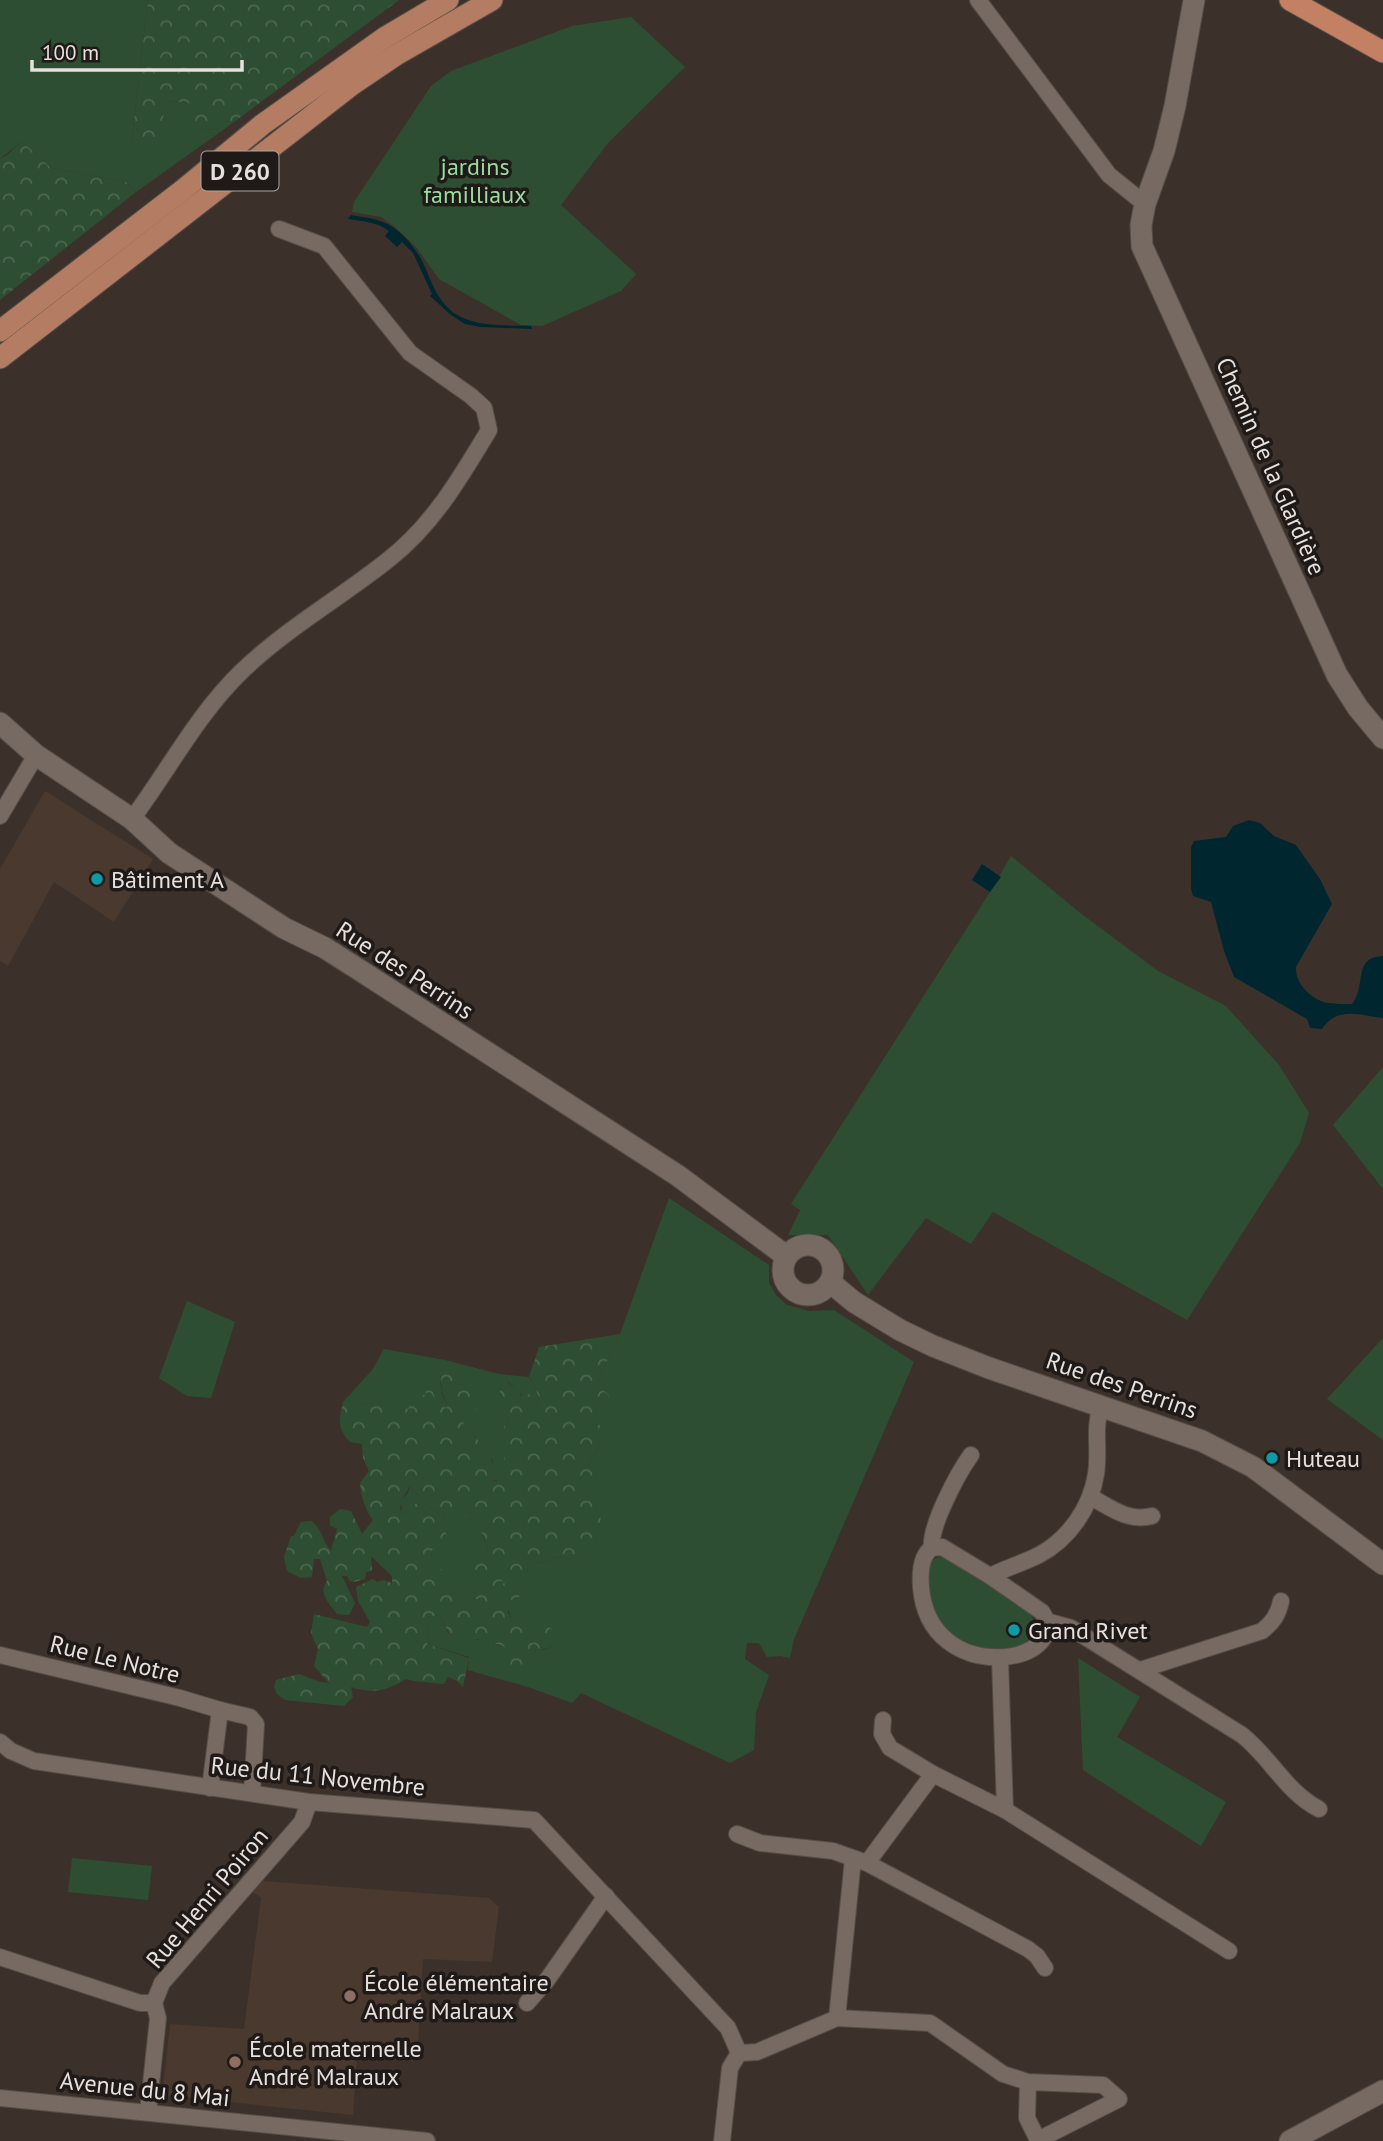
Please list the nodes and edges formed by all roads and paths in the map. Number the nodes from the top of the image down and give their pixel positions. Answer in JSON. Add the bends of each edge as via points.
{"nodes":[{"id":1,"x":448,"y":0,"type":"edge"},
{"id":2,"x":492,"y":0,"type":"edge"},
{"id":3,"x":978,"y":0,"type":"edge"},
{"id":4,"x":1194,"y":0,"type":"edge"},
{"id":5,"x":1290,"y":0,"type":"edge"},
{"id":6,"x":1383,"y":52,"type":"edge"},
{"id":7,"x":1144,"y":204,"type":"junction"},
{"id":8,"x":279,"y":229,"type":"dead end"},
{"id":9,"x":0,"y":331,"type":"edge"},
{"id":10,"x":0,"y":358,"type":"edge"},
{"id":11,"x":0,"y":723,"type":"edge"},
{"id":12,"x":1383,"y":738,"type":"edge"},
{"id":13,"x":36,"y":755,"type":"junction"},
{"id":14,"x":0,"y":816,"type":"edge"},
{"id":15,"x":131,"y":819,"type":"junction"},
{"id":16,"x":786,"y":1256,"type":"junction"},
{"id":17,"x":830,"y":1282,"type":"junction"},
{"id":18,"x":1101,"y":1405,"type":"junction"},
{"id":19,"x":971,"y":1455,"type":"dead end"},
{"id":20,"x":1091,"y":1497,"type":"junction"},
{"id":21,"x":1152,"y":1516,"type":"dead end"},
{"id":22,"x":932,"y":1548,"type":"junction"},
{"id":23,"x":1383,"y":1564,"type":"edge"},
{"id":24,"x":990,"y":1576,"type":"junction"},
{"id":25,"x":1281,"y":1601,"type":"dead end"},
{"id":26,"x":1046,"y":1621,"type":"junction"},
{"id":27,"x":0,"y":1655,"type":"edge"},
{"id":28,"x":1000,"y":1658,"type":"junction"},
{"id":29,"x":1140,"y":1670,"type":"junction"},
{"id":30,"x":220,"y":1710,"type":"junction"},
{"id":31,"x":883,"y":1720,"type":"dead end"},
{"id":32,"x":4,"y":1753,"type":"edge"},
{"id":33,"x":933,"y":1774,"type":"junction"},
{"id":34,"x":210,"y":1788,"type":"junction"},
{"id":35,"x":252,"y":1793,"type":"junction"},
{"id":36,"x":309,"y":1802,"type":"junction"},
{"id":37,"x":1319,"y":1809,"type":"dead end"},
{"id":38,"x":1005,"y":1810,"type":"junction"},
{"id":39,"x":737,"y":1835,"type":"dead end"},
{"id":40,"x":860,"y":1861,"type":"junction"},
{"id":41,"x":606,"y":1896,"type":"junction"},
{"id":42,"x":1229,"y":1951,"type":"dead end"},
{"id":43,"x":0,"y":1957,"type":"edge"},
{"id":44,"x":1045,"y":1968,"type":"dead end"},
{"id":45,"x":154,"y":2003,"type":"junction"},
{"id":46,"x":527,"y":2003,"type":"dead end"},
{"id":47,"x":837,"y":2018,"type":"junction"},
{"id":48,"x":739,"y":2053,"type":"junction"},
{"id":49,"x":1028,"y":2082,"type":"junction"},
{"id":50,"x":1383,"y":2091,"type":"edge"},
{"id":51,"x":0,"y":2098,"type":"edge"},
{"id":52,"x":1377,"y":2107,"type":"edge"},
{"id":53,"x":149,"y":2112,"type":"junction"},
{"id":54,"x":326,"y":2137,"type":"edge"},
{"id":55,"x":427,"y":2141,"type":"edge"},
{"id":56,"x":722,"y":2141,"type":"edge"},
{"id":57,"x":1290,"y":2141,"type":"edge"},
{"id":58,"x":1313,"y":2141,"type":"edge"}],
"edges":[{"from":1,"to":9,"type":"highway","number":"D 260","via":[[383,38],[263,124]]},
{"from":2,"to":10,"type":"highway","number":"D 260","via":[[353,84]]},
{"from":3,"to":7,"type":"street","via":[[1109,175]]},
{"from":4,"to":7,"type":"street","name":"Chemin de la Glardière","via":[[1164,151]]},
{"from":5,"to":6,"type":"highway"},
{"from":7,"to":12,"type":"street","name":"Chemin de la Glardière","via":[[1142,246],[1336,675]]},
{"from":8,"to":15,"type":"street","via":[[324,246],[410,353],[484,408],[489,430],[446,501],[406,543],[272,643],[238,676],[208,710]]},
{"from":11,"to":13,"type":"street","name":"Rue des Perrins"},
{"from":13,"to":14,"type":"street"},
{"from":13,"to":15,"type":"street","name":"Rue des Perrins"},
{"from":15,"to":16,"type":"street","name":"Rue des Perrins","via":[[169,853],[677,1175]]},
{"from":16,"to":17,"type":"street","via":[[799,1246],[817,1246],[833,1265]]},
{"from":16,"to":17,"type":"street","via":[[782,1272],[795,1292],[811,1295]]},
{"from":17,"to":18,"type":"street","name":"Rue des Perrins","via":[[854,1303],[933,1346]]},
{"from":18,"to":20,"type":"street"},
{"from":18,"to":23,"type":"street","name":"Rue des Perrins","via":[[1202,1441],[1253,1467]]},
{"from":19,"to":22,"type":"street","via":[[945,1502]]},
{"from":20,"to":21,"type":"street","via":[[1126,1516]]},
{"from":20,"to":24,"type":"street","via":[[1070,1529],[1050,1548]]},
{"from":22,"to":24,"type":"street","via":[[942,1547]]},
{"from":22,"to":28,"type":"street","via":[[925,1556],[920,1581],[929,1618],[954,1645],[976,1655]]},
{"from":24,"to":26,"type":"street","via":[[1037,1607]]},
{"from":25,"to":29,"type":"street","via":[[1273,1622],[1262,1631]]},
{"from":26,"to":28,"type":"street","via":[[1040,1641],[1016,1656]]},
{"from":26,"to":29,"type":"street","via":[[1071,1628]]},
{"from":27,"to":30,"type":"street","name":"Rue Le Notre"},
{"from":28,"to":38,"type":"street"},
{"from":29,"to":37,"type":"street","via":[[1254,1744],[1294,1792]]},
{"from":30,"to":34,"type":"street"},
{"from":30,"to":35,"type":"street","name":"Rue Le Notre","via":[[250,1717],[256,1724]]},
{"from":31,"to":33,"type":"street","via":[[882,1734],[890,1748]]},
{"from":32,"to":34,"type":"street","name":"Rue du 11 Novembre"},
{"from":33,"to":38,"type":"street"},
{"from":33,"to":40,"type":"street"},
{"from":34,"to":35,"type":"street","name":"Rue du 11 Novembre"},
{"from":35,"to":36,"type":"street","name":"Rue du 11 Novembre"},
{"from":36,"to":41,"type":"street","name":"Rue du 11 Novembre","via":[[534,1820]]},
{"from":36,"to":45,"type":"street","name":"Rue Henri Poiron","via":[[302,1822],[162,1983]]},
{"from":38,"to":42,"type":"street"},
{"from":39,"to":40,"type":"street","via":[[760,1843],[833,1851]]},
{"from":40,"to":44,"type":"street","via":[[1028,1949]]},
{"from":40,"to":47,"type":"street"},
{"from":41,"to":46,"type":"street"},
{"from":41,"to":48,"type":"street","name":"Rue du 11 Novembre","via":[[728,2028]]},
{"from":43,"to":45,"type":"street","via":[[140,2003]]},
{"from":45,"to":53,"type":"street","name":"Rue Henri Poiron","via":[[158,2018]]},
{"from":47,"to":48,"type":"street","via":[[757,2052]]},
{"from":47,"to":49,"type":"street","via":[[930,2023],[1003,2074]]},
{"from":48,"to":56,"type":"street","via":[[730,2068]]},
{"from":49,"to":49,"type":"street","via":[[1103,2085],[1119,2099],[1038,2140],[1027,2118]]},
{"from":50,"to":57,"type":"street"},
{"from":51,"to":53,"type":"street","name":"Avenue du 8 Mai"},
{"from":52,"to":58,"type":"street"},
{"from":53,"to":54,"type":"street","name":"Avenue du 8 Mai"},
{"from":54,"to":55,"type":"street","name":"Avenue du 8 Mai"}]}
